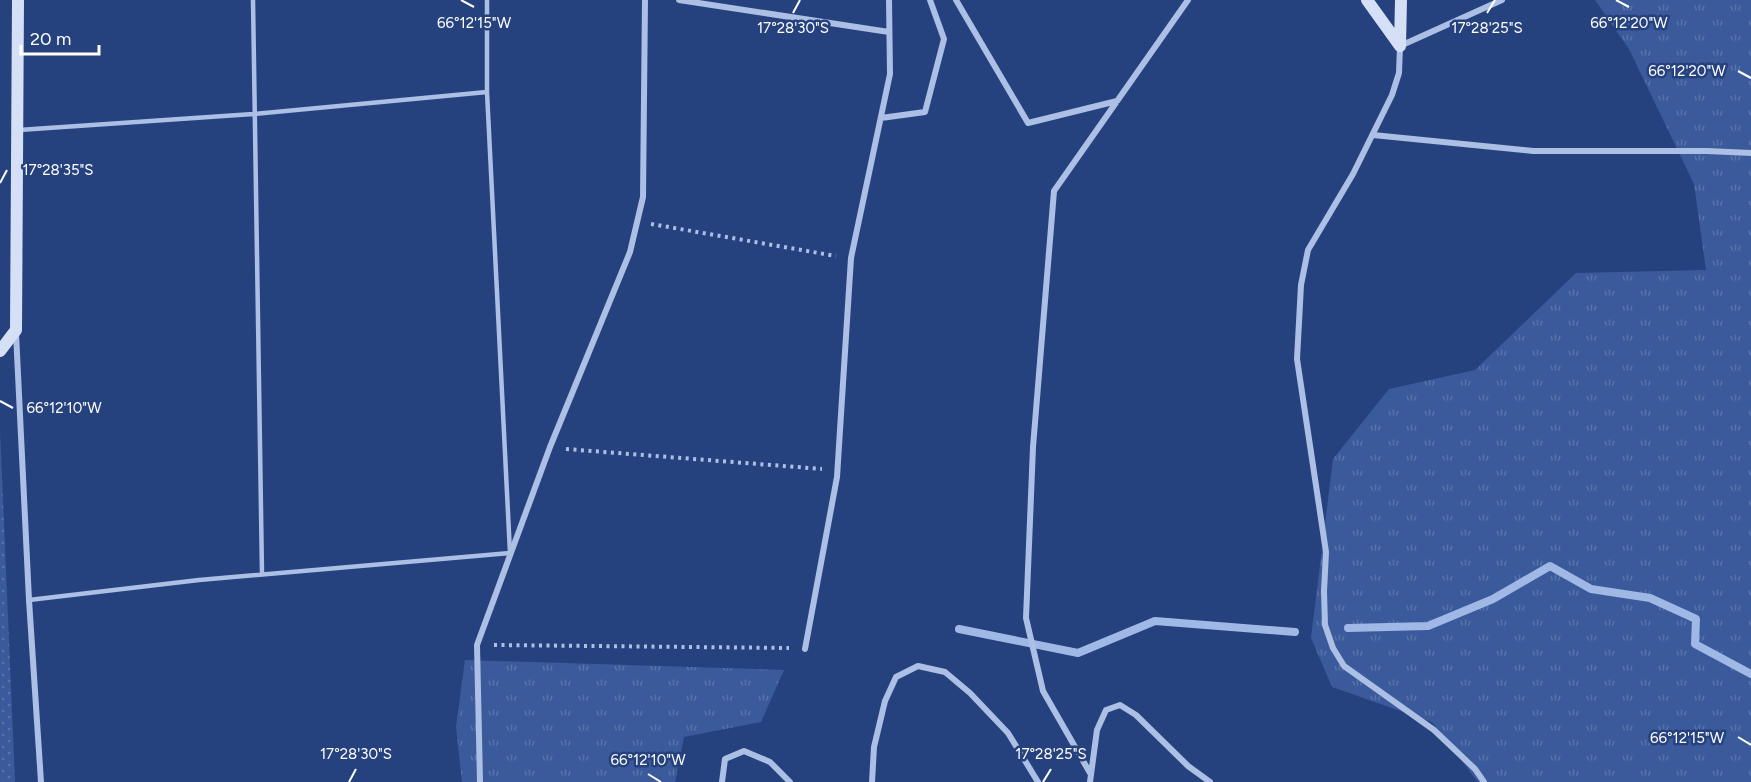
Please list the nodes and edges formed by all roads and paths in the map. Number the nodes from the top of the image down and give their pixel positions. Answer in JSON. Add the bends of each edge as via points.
{"nodes":[{"id":1,"x":18,"y":0,"type":"edge"},
{"id":2,"x":253,"y":0,"type":"edge"},
{"id":3,"x":487,"y":0,"type":"edge"},
{"id":4,"x":645,"y":0,"type":"edge"},
{"id":5,"x":680,"y":0,"type":"edge"},
{"id":6,"x":889,"y":0,"type":"edge"},
{"id":7,"x":930,"y":0,"type":"edge"},
{"id":8,"x":956,"y":0,"type":"edge"},
{"id":9,"x":1188,"y":0,"type":"edge"},
{"id":10,"x":1367,"y":0,"type":"edge"},
{"id":11,"x":1401,"y":0,"type":"edge"},
{"id":12,"x":1502,"y":0,"type":"edge"},
{"id":13,"x":890,"y":32,"type":"junction"},
{"id":14,"x":1400,"y":46,"type":"junction"},
{"id":15,"x":487,"y":92,"type":"junction"},
{"id":16,"x":1118,"y":101,"type":"junction"},
{"id":17,"x":253,"y":114,"type":"junction"},
{"id":18,"x":881,"y":118,"type":"junction"},
{"id":19,"x":19,"y":130,"type":"junction"},
{"id":20,"x":1373,"y":135,"type":"junction"},
{"id":21,"x":1751,"y":153,"type":"edge"},
{"id":22,"x":638,"y":221,"type":"junction"},
{"id":23,"x":851,"y":258,"type":"junction"},
{"id":24,"x":16,"y":330,"type":"junction"},
{"id":25,"x":0,"y":351,"type":"edge"},
{"id":26,"x":550,"y":447,"type":"junction"},
{"id":27,"x":838,"y":470,"type":"junction"},
{"id":28,"x":510,"y":553,"type":"junction"},
{"id":29,"x":261,"y":574,"type":"junction"},
{"id":30,"x":29,"y":600,"type":"junction"},
{"id":31,"x":477,"y":645,"type":"junction"},
{"id":32,"x":805,"y":649,"type":"joint"},
{"id":33,"x":1090,"y":773,"type":"junction"},
{"id":34,"x":41,"y":782,"type":"edge"},
{"id":35,"x":480,"y":782,"type":"edge"},
{"id":36,"x":722,"y":782,"type":"edge"},
{"id":37,"x":790,"y":782,"type":"edge"},
{"id":38,"x":872,"y":782,"type":"edge"},
{"id":39,"x":1038,"y":782,"type":"edge"},
{"id":40,"x":1090,"y":782,"type":"edge"},
{"id":41,"x":1210,"y":782,"type":"edge"},
{"id":42,"x":1484,"y":782,"type":"edge"}],
"edges":[{"from":1,"to":19,"type":"street"},
{"from":2,"to":17,"type":"lane"},
{"from":3,"to":15,"type":"lane"},
{"from":4,"to":22,"type":"street","via":[[643,197]]},
{"from":5,"to":13,"type":"street"},
{"from":6,"to":13,"type":"street"},
{"from":7,"to":18,"type":"street","via":[[944,39],[925,111]]},
{"from":8,"to":16,"type":"street","via":[[1028,123]]},
{"from":9,"to":16,"type":"street"},
{"from":10,"to":14,"type":"street"},
{"from":11,"to":14,"type":"street"},
{"from":12,"to":14,"type":"street"},
{"from":13,"to":18,"type":"street","via":[[890,74]]},
{"from":14,"to":20,"type":"street","via":[[1399,73]]},
{"from":15,"to":17,"type":"lane"},
{"from":15,"to":28,"type":"lane"},
{"from":16,"to":33,"type":"street","via":[[1054,191],[1033,447],[1026,618],[1043,691]]},
{"from":17,"to":19,"type":"lane"},
{"from":17,"to":29,"type":"lane"},
{"from":18,"to":23,"type":"street"},
{"from":19,"to":24,"type":"street"},
{"from":20,"to":21,"type":"street","via":[[1533,152]]},
{"from":20,"to":42,"type":"street","via":[[1308,250],[1301,285],[1297,359],[1326,552],[1325,625],[1344,666],[1434,730]]},
{"from":22,"to":23,"type":"path"},
{"from":22,"to":26,"type":"street","via":[[630,252]]},
{"from":23,"to":27,"type":"street"},
{"from":24,"to":25,"type":"street"},
{"from":24,"to":30,"type":"street"},
{"from":26,"to":27,"type":"path"},
{"from":26,"to":28,"type":"street"},
{"from":27,"to":32,"type":"street"},
{"from":28,"to":29,"type":"lane"},
{"from":28,"to":31,"type":"street"},
{"from":29,"to":30,"type":"lane"},
{"from":30,"to":34,"type":"street"},
{"from":31,"to":32,"type":"path"},
{"from":31,"to":35,"type":"street"},
{"from":33,"to":40,"type":"street"},
{"from":33,"to":41,"type":"street","via":[[1097,730],[1106,710],[1120,705]]},
{"from":36,"to":37,"type":"street","via":[[725,759],[744,751],[770,762]]},
{"from":38,"to":39,"type":"street","via":[[874,747],[885,701],[897,677],[918,666],[945,672],[970,693],[1008,733]]}]}
